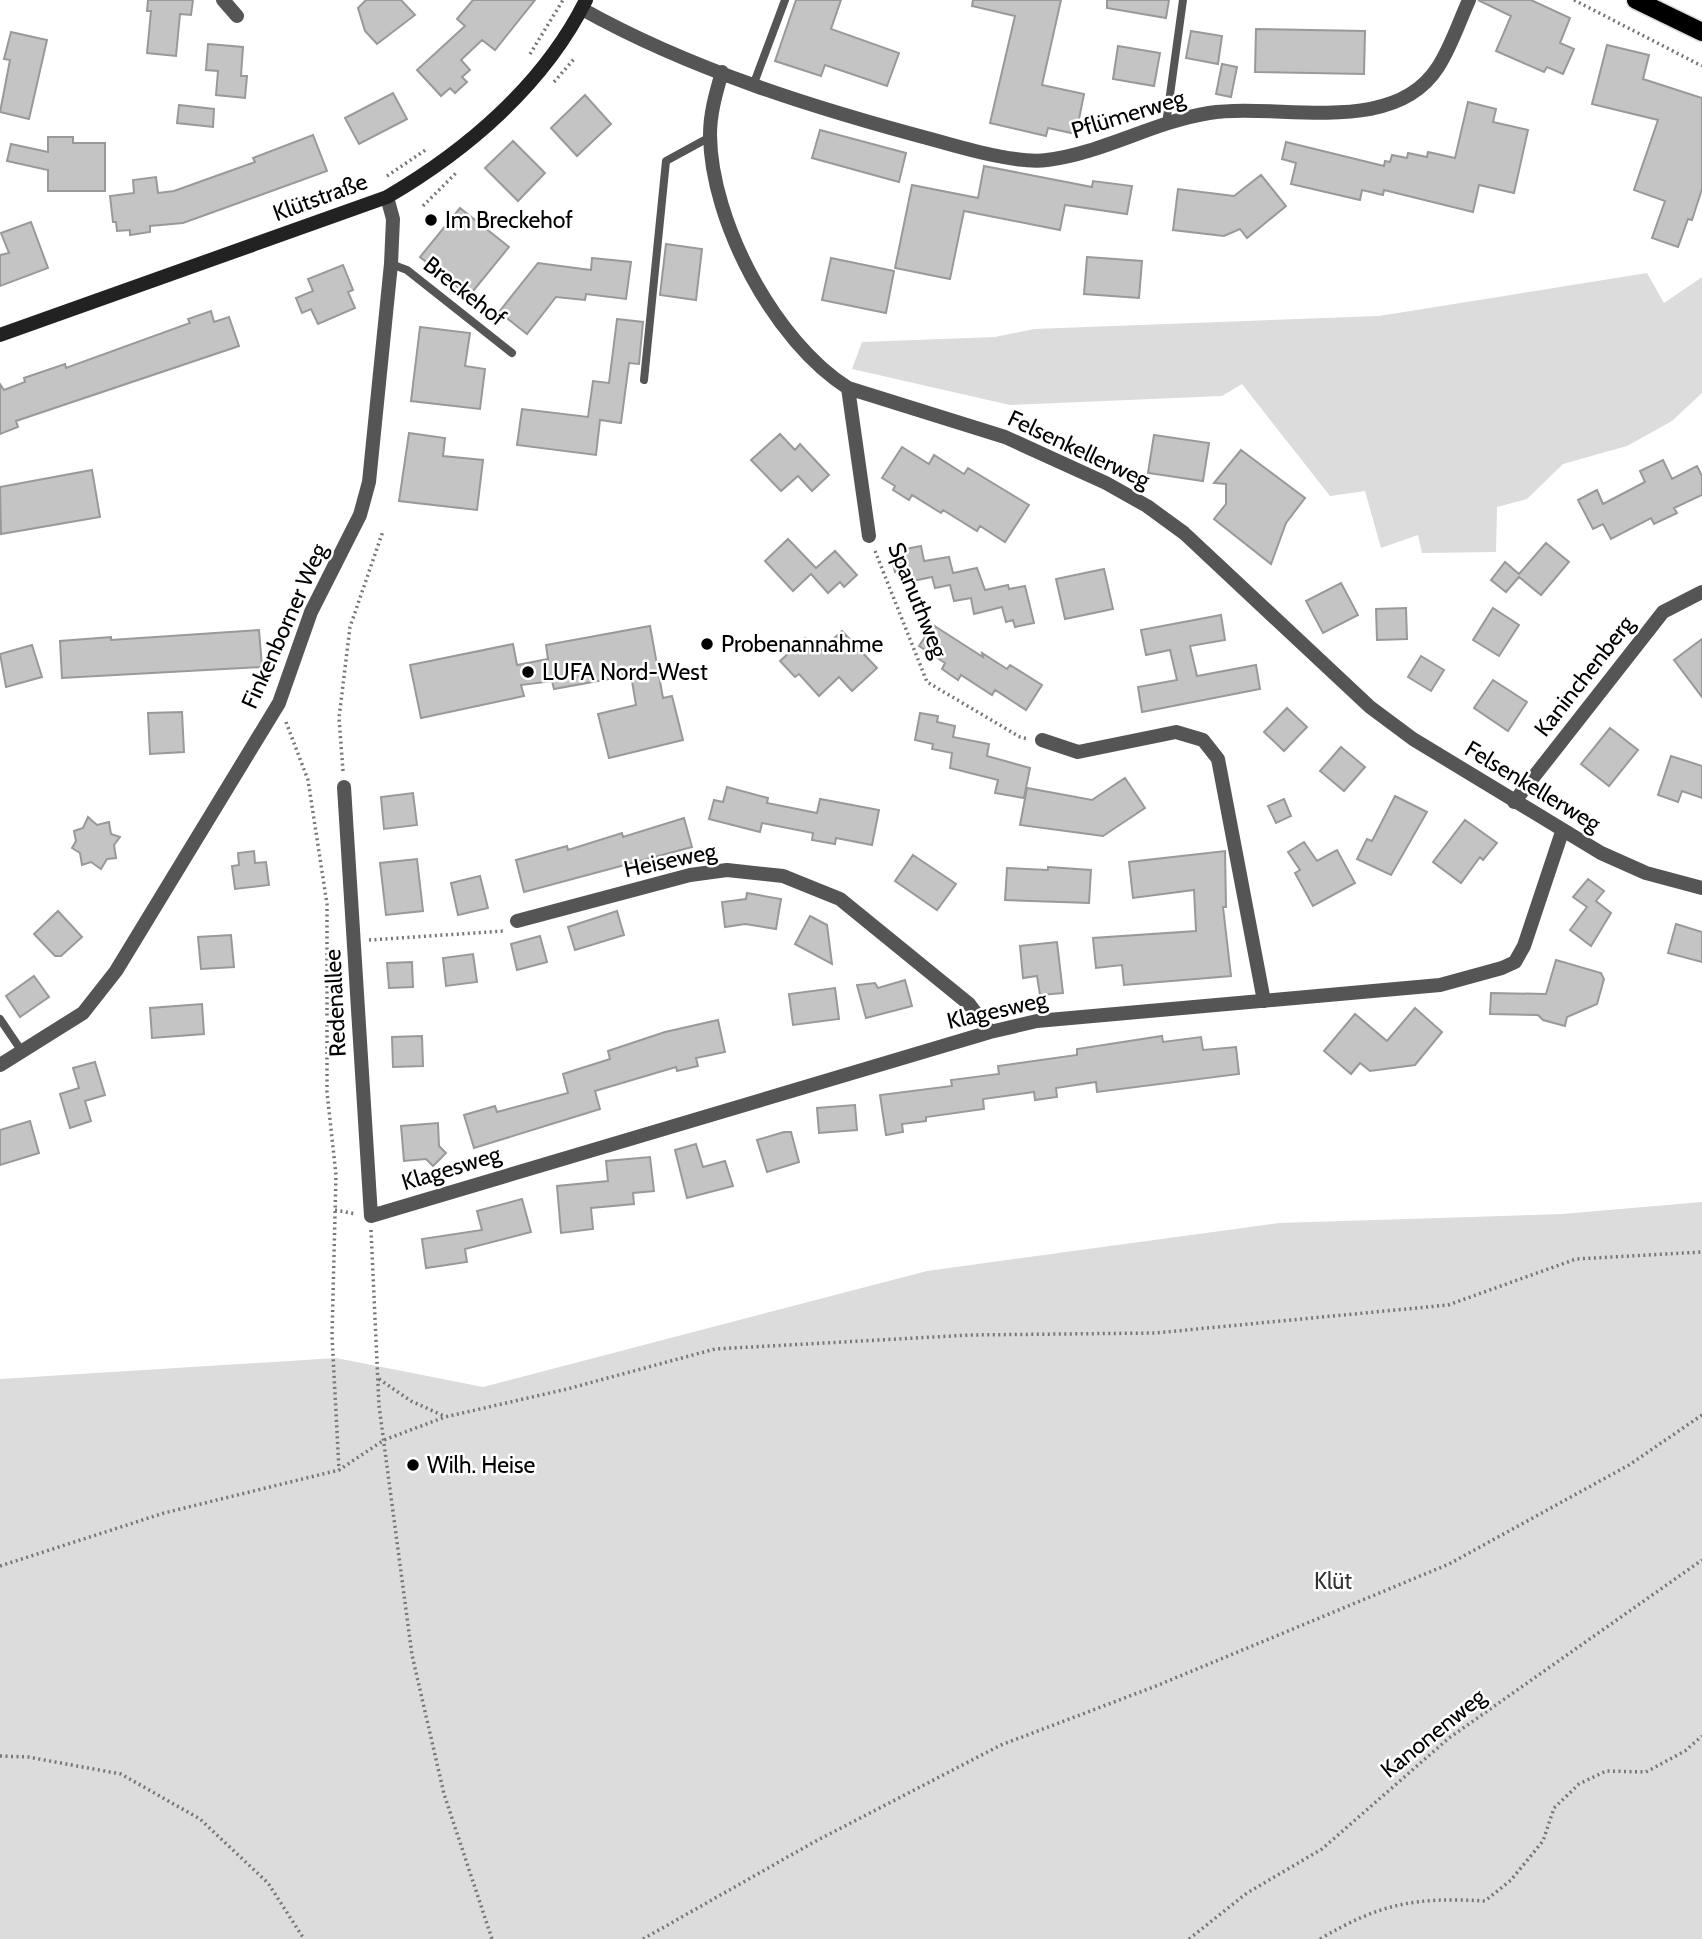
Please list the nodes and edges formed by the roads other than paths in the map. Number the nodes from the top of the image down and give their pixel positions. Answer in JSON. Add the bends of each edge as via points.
{"nodes":[{"id":1,"x":223,"y":0,"type":"edge"},
{"id":2,"x":785,"y":0,"type":"edge"},
{"id":3,"x":1183,"y":0,"type":"edge"},
{"id":4,"x":1469,"y":0,"type":"edge"},
{"id":5,"x":1636,"y":0,"type":"edge"},
{"id":6,"x":584,"y":5,"type":"edge"},
{"id":7,"x":237,"y":16,"type":"dead end"},
{"id":8,"x":1702,"y":32,"type":"edge"},
{"id":9,"x":722,"y":72,"type":"junction"},
{"id":10,"x":754,"y":83,"type":"junction"},
{"id":11,"x":1166,"y":124,"type":"junction"},
{"id":12,"x":710,"y":137,"type":"junction"},
{"id":13,"x":387,"y":197,"type":"junction"},
{"id":14,"x":391,"y":264,"type":"junction"},
{"id":15,"x":0,"y":335,"type":"edge"},
{"id":16,"x":512,"y":353,"type":"dead end"},
{"id":17,"x":644,"y":380,"type":"dead end"},
{"id":18,"x":848,"y":388,"type":"junction"},
{"id":19,"x":869,"y":536,"type":"road end"},
{"id":20,"x":1702,"y":592,"type":"edge"},
{"id":21,"x":1042,"y":740,"type":"road end"},
{"id":22,"x":344,"y":787,"type":"road end"},
{"id":23,"x":1514,"y":802,"type":"junction"},
{"id":24,"x":1562,"y":832,"type":"junction"},
{"id":25,"x":1702,"y":888,"type":"edge"},
{"id":26,"x":517,"y":921,"type":"road end"},
{"id":27,"x":1264,"y":1001,"type":"junction"},
{"id":28,"x":0,"y":1019,"type":"edge"},
{"id":29,"x":990,"y":1032,"type":"junction"},
{"id":30,"x":23,"y":1053,"type":"junction"},
{"id":31,"x":0,"y":1065,"type":"edge"},
{"id":32,"x":370,"y":1216,"type":"joint"}],
"edges":[{"from":1,"to":7,"type":"street"},
{"from":2,"to":10,"type":"lane"},
{"from":3,"to":11,"type":"lane"},
{"from":4,"to":11,"type":"street","name":"Pflümerweg","via":[[1437,68],[1417,90],[1388,105],[1349,113],[1209,113]]},
{"from":5,"to":8,"type":"main road"},
{"from":6,"to":9,"type":"street","name":"Pflümerweg"},
{"from":6,"to":13,"type":"main road","name":"Klütstraße","via":[[544,64],[504,109],[434,170]]},
{"from":9,"to":10,"type":"street","name":"Pflümerweg"},
{"from":9,"to":12,"type":"street","name":"Felsenkellerweg"},
{"from":10,"to":11,"type":"street","name":"Pflümerweg","via":[[867,122],[976,151],[1044,161],[1078,155]]},
{"from":12,"to":17,"type":"lane","via":[[666,161]]},
{"from":12,"to":18,"type":"street","name":"Felsenkellerweg","via":[[724,211],[743,260],[808,356]]},
{"from":13,"to":14,"type":"street","name":"Finkenborner Weg","via":[[393,219]]},
{"from":13,"to":15,"type":"main road","name":"Klütstraße"},
{"from":14,"to":16,"type":"lane","name":"Breckehof","via":[[407,270]]},
{"from":14,"to":30,"type":"street","name":"Finkenborner Weg","via":[[369,482],[360,515],[311,612],[279,703],[117,971],[83,1013]]},
{"from":18,"to":19,"type":"street","name":"Spanuthweg"},
{"from":18,"to":23,"type":"street","name":"Felsenkellerweg","via":[[1006,437],[1147,506],[1184,533],[1370,707]]},
{"from":20,"to":23,"type":"street","name":"Kaninchenberg","via":[[1663,612]]},
{"from":21,"to":27,"type":"street","via":[[1078,752],[1176,732],[1203,740],[1218,758]]},
{"from":22,"to":32,"type":"street","name":"Redenallee"},
{"from":23,"to":24,"type":"street","name":"Felsenkellerweg"},
{"from":24,"to":25,"type":"street","name":"Felsenkellerweg","via":[[1646,873]]},
{"from":24,"to":27,"type":"street","name":"Klagesweg","via":[[1515,962],[1440,985]]},
{"from":26,"to":29,"type":"street","name":"Heiseweg","via":[[690,875],[727,870],[783,876],[840,899],[969,1004]]},
{"from":27,"to":29,"type":"street","name":"Klagesweg","via":[[1037,1021]]},
{"from":28,"to":30,"type":"lane"},
{"from":29,"to":32,"type":"street","name":"Klagesweg"},
{"from":30,"to":31,"type":"street","name":"Finkenborner Weg"}]}
